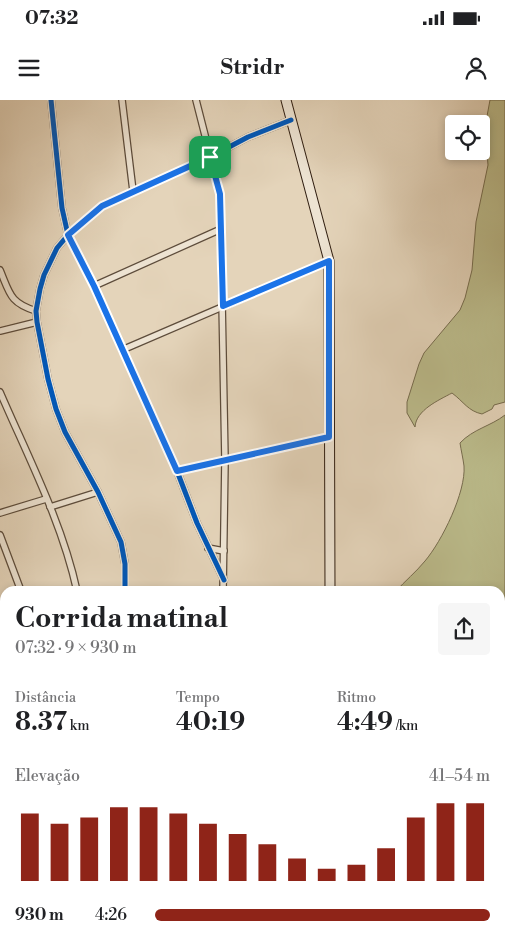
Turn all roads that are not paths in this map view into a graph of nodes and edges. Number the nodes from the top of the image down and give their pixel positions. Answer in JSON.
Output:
{"nodes":[{"id":1,"x":51,"y":100,"type":"edge"},
{"id":2,"x":122,"y":100,"type":"edge"},
{"id":3,"x":196,"y":100,"type":"edge"},
{"id":4,"x":286,"y":100,"type":"edge"},
{"id":5,"x":291,"y":120,"type":"junction"},
{"id":6,"x":210,"y":157,"type":"junction"},
{"id":7,"x":133,"y":191,"type":"junction"},
{"id":8,"x":221,"y":229,"type":"junction"},
{"id":9,"x":68,"y":235,"type":"junction"},
{"id":10,"x":329,"y":261,"type":"junction"},
{"id":11,"x":0,"y":270,"type":"edge"},
{"id":12,"x":94,"y":286,"type":"junction"},
{"id":13,"x":223,"y":306,"type":"junction"},
{"id":14,"x":36,"y":311,"type":"junction"},
{"id":15,"x":37,"y":322,"type":"junction"},
{"id":16,"x":0,"y":331,"type":"edge"},
{"id":17,"x":122,"y":350,"type":"junction"},
{"id":18,"x":0,"y":392,"type":"edge"},
{"id":19,"x":7,"y":409,"type":"junction"},
{"id":20,"x":0,"y":411,"type":"edge"},
{"id":21,"x":329,"y":437,"type":"junction"},
{"id":22,"x":225,"y":460,"type":"junction"},
{"id":23,"x":177,"y":471,"type":"junction"},
{"id":24,"x":98,"y":492,"type":"junction"},
{"id":25,"x":46,"y":499,"type":"junction"},
{"id":26,"x":50,"y":507,"type":"junction"},
{"id":27,"x":0,"y":513,"type":"edge"},
{"id":28,"x":0,"y":535,"type":"edge"},
{"id":29,"x":208,"y":548,"type":"junction"},
{"id":30,"x":224,"y":551,"type":"junction"},
{"id":31,"x":224,"y":580,"type":"junction"},
{"id":32,"x":19,"y":586,"type":"edge"},
{"id":33,"x":76,"y":586,"type":"edge"},
{"id":34,"x":126,"y":586,"type":"edge"},
{"id":35,"x":223,"y":586,"type":"edge"},
{"id":36,"x":330,"y":586,"type":"edge"}],
"edges":[{"from":1,"to":9,"type":"street"},
{"from":2,"to":7,"type":"street"},
{"from":3,"to":6,"type":"street"},
{"from":4,"to":5,"type":"main road"},
{"from":5,"to":6,"type":"street"},
{"from":5,"to":10,"type":"main road"},
{"from":6,"to":7,"type":"street"},
{"from":6,"to":8,"type":"street"},
{"from":7,"to":9,"type":"street"},
{"from":8,"to":12,"type":"street"},
{"from":8,"to":13,"type":"street"},
{"from":9,"to":12,"type":"street"},
{"from":9,"to":14,"type":"street"},
{"from":10,"to":13,"type":"street"},
{"from":10,"to":21,"type":"main road"},
{"from":11,"to":14,"type":"street"},
{"from":12,"to":17,"type":"street"},
{"from":13,"to":17,"type":"street"},
{"from":13,"to":22,"type":"street"},
{"from":14,"to":15,"type":"street"},
{"from":15,"to":16,"type":"street"},
{"from":15,"to":24,"type":"street"},
{"from":17,"to":23,"type":"street"},
{"from":18,"to":19,"type":"street"},
{"from":19,"to":20,"type":"street"},
{"from":19,"to":25,"type":"street"},
{"from":21,"to":22,"type":"street"},
{"from":21,"to":36,"type":"main road"},
{"from":22,"to":23,"type":"street"},
{"from":22,"to":30,"type":"street"},
{"from":23,"to":29,"type":"street"},
{"from":24,"to":26,"type":"street"},
{"from":24,"to":34,"type":"street"},
{"from":25,"to":26,"type":"street"},
{"from":25,"to":27,"type":"street"},
{"from":26,"to":33,"type":"street"},
{"from":28,"to":32,"type":"street"},
{"from":29,"to":30,"type":"street"},
{"from":29,"to":31,"type":"street"},
{"from":30,"to":31,"type":"street"},
{"from":31,"to":35,"type":"street"}]}
